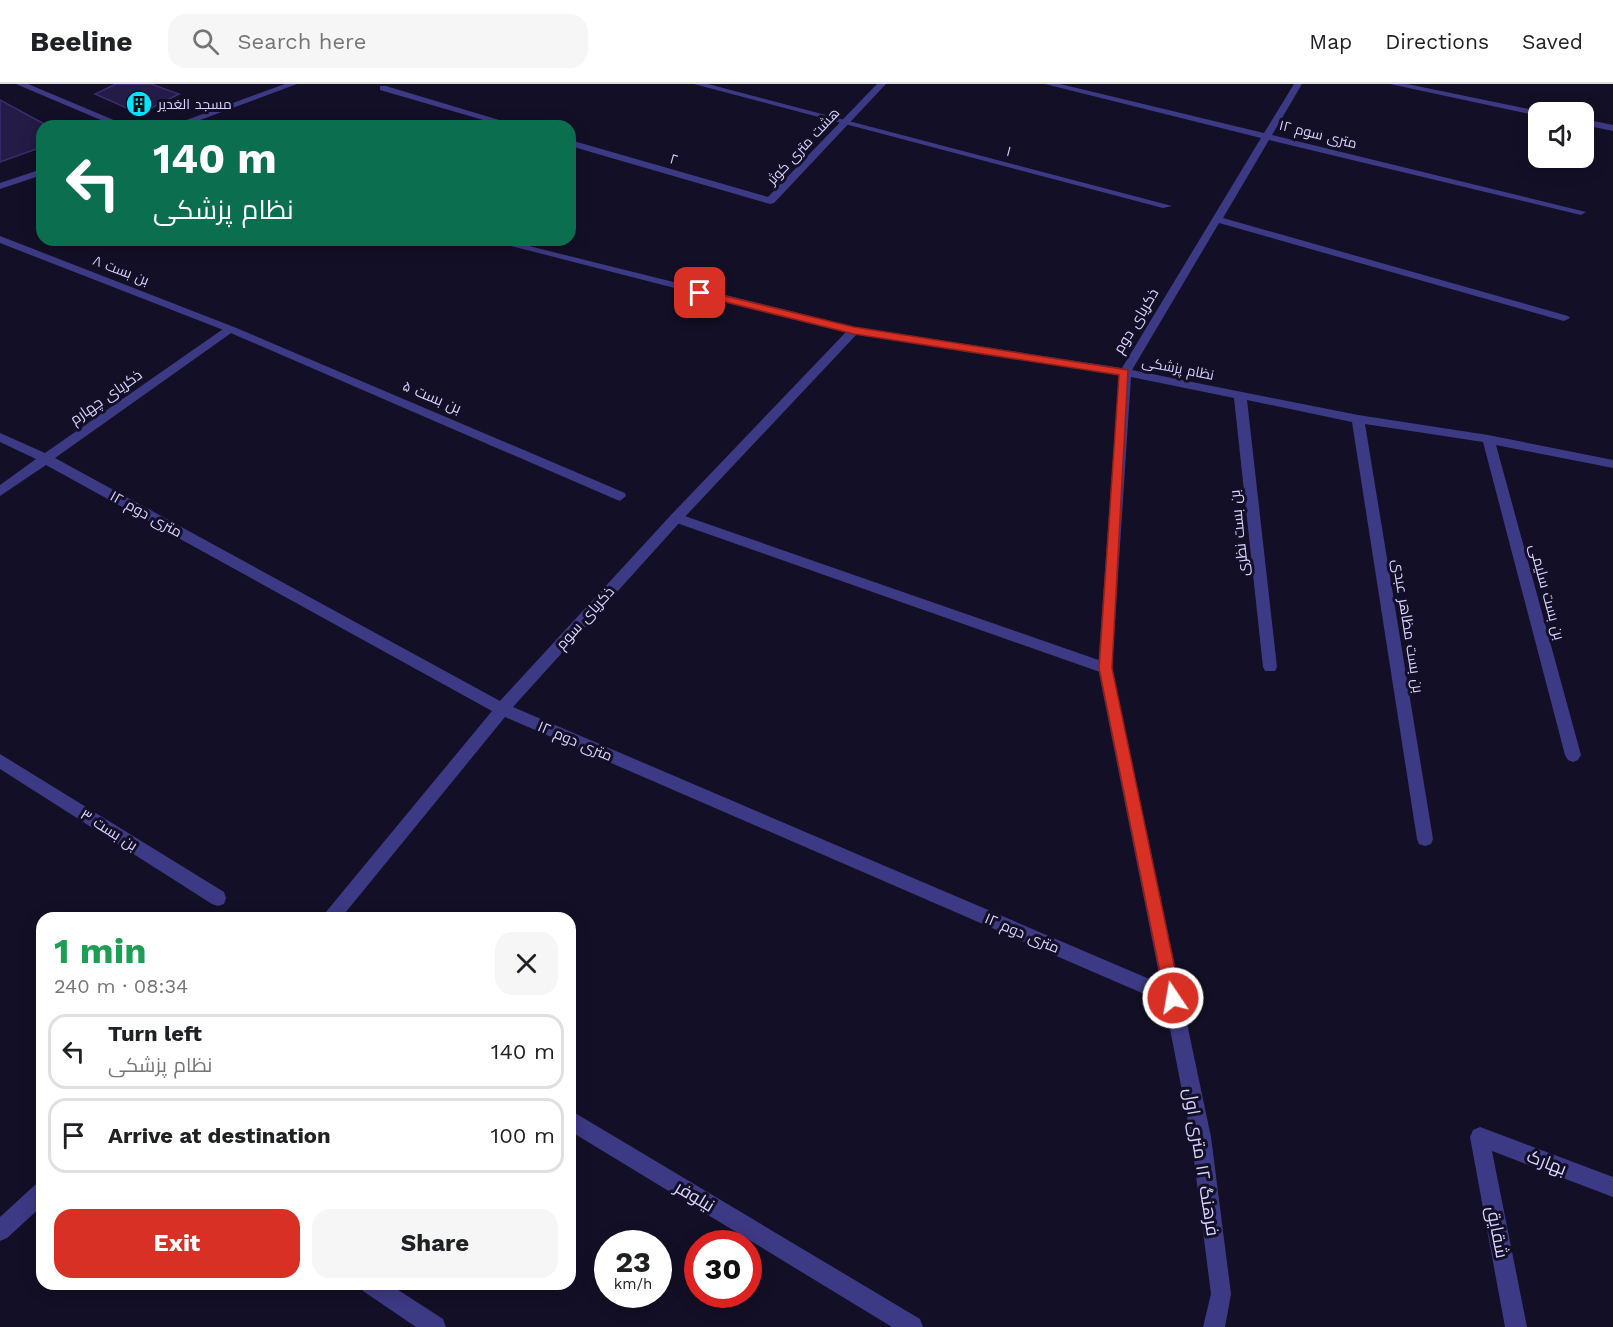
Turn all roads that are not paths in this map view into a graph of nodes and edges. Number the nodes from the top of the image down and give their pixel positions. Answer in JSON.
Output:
{"nodes":[{"id":1,"x":21,"y":84,"type":"edge"},
{"id":2,"x":293,"y":84,"type":"edge"},
{"id":3,"x":698,"y":84,"type":"edge"},
{"id":4,"x":882,"y":84,"type":"edge"},
{"id":5,"x":1049,"y":84,"type":"edge"},
{"id":6,"x":1298,"y":84,"type":"edge"},
{"id":7,"x":1394,"y":84,"type":"edge"},
{"id":8,"x":383,"y":88,"type":"dead end"},
{"id":9,"x":1528,"y":111,"type":"edge"},
{"id":10,"x":108,"y":120,"type":"edge"},
{"id":11,"x":191,"y":120,"type":"edge"},
{"id":12,"x":493,"y":120,"type":"edge"},
{"id":13,"x":845,"y":122,"type":"junction"},
{"id":14,"x":1594,"y":124,"type":"edge"},
{"id":15,"x":1613,"y":128,"type":"edge"},
{"id":16,"x":1267,"y":135,"type":"junction"},
{"id":17,"x":576,"y":145,"type":"edge"},
{"id":18,"x":36,"y":174,"type":"edge"},
{"id":19,"x":0,"y":186,"type":"edge"},
{"id":20,"x":770,"y":201,"type":"joint"},
{"id":21,"x":1167,"y":206,"type":"dead end"},
{"id":22,"x":1581,"y":212,"type":"dead end"},
{"id":23,"x":1216,"y":219,"type":"junction"},
{"id":24,"x":0,"y":239,"type":"edge"},
{"id":25,"x":517,"y":246,"type":"edge"},
{"id":26,"x":1564,"y":318,"type":"dead end"},
{"id":27,"x":230,"y":329,"type":"junction"},
{"id":28,"x":854,"y":330,"type":"junction"},
{"id":29,"x":1125,"y":372,"type":"junction"},
{"id":30,"x":1240,"y":395,"type":"junction"},
{"id":31,"x":1358,"y":419,"type":"junction"},
{"id":32,"x":0,"y":437,"type":"edge"},
{"id":33,"x":1488,"y":438,"type":"junction"},
{"id":34,"x":46,"y":459,"type":"junction"},
{"id":35,"x":1613,"y":464,"type":"edge"},
{"id":36,"x":0,"y":491,"type":"edge"},
{"id":37,"x":620,"y":496,"type":"dead end"},
{"id":38,"x":676,"y":518,"type":"junction"},
{"id":39,"x":1270,"y":667,"type":"dead end"},
{"id":40,"x":1105,"y":668,"type":"junction"},
{"id":41,"x":502,"y":709,"type":"junction"},
{"id":42,"x":1574,"y":754,"type":"dead end"},
{"id":43,"x":0,"y":761,"type":"edge"},
{"id":44,"x":1425,"y":839,"type":"dead end"},
{"id":45,"x":218,"y":898,"type":"dead end"},
{"id":46,"x":335,"y":912,"type":"edge"},
{"id":47,"x":1173,"y":998,"type":"junction"},
{"id":48,"x":576,"y":1124,"type":"edge"},
{"id":49,"x":1480,"y":1137,"type":"joint"},
{"id":50,"x":1613,"y":1187,"type":"edge"},
{"id":51,"x":36,"y":1198,"type":"edge"},
{"id":52,"x":0,"y":1231,"type":"edge"},
{"id":53,"x":379,"y":1290,"type":"edge"},
{"id":54,"x":435,"y":1327,"type":"edge"},
{"id":55,"x":912,"y":1327,"type":"edge"},
{"id":56,"x":1214,"y":1327,"type":"edge"},
{"id":57,"x":1516,"y":1327,"type":"edge"}],
"edges":[{"from":1,"to":10,"type":"street"},
{"from":2,"to":11,"type":"street"},
{"from":3,"to":13,"type":"street","name":"۱"},
{"from":4,"to":13,"type":"street","name":"هشت متری کوثر"},
{"from":5,"to":16,"type":"street","name":"۱۲ متری سوم"},
{"from":6,"to":16,"type":"street","name":"ذکریای دوم"},
{"from":7,"to":9,"type":"street"},
{"from":8,"to":12,"type":"street"},
{"from":13,"to":20,"type":"street","name":"هشت متری کوثر"},
{"from":13,"to":21,"type":"street","name":"۱"},
{"from":14,"to":15,"type":"street"},
{"from":16,"to":22,"type":"street","name":"۱۲ متری سوم"},
{"from":16,"to":23,"type":"street","name":"ذکریای دوم"},
{"from":17,"to":20,"type":"street","name":"۲"},
{"from":18,"to":19,"type":"street"},
{"from":23,"to":26,"type":"street"},
{"from":23,"to":29,"type":"street","name":"ذکریای دوم"},
{"from":24,"to":27,"type":"street","name":"بن بست ۸"},
{"from":25,"to":28,"type":"street","name":"نظام پزشکی"},
{"from":27,"to":34,"type":"street","name":"ذکریای چهارم"},
{"from":27,"to":37,"type":"street","name":"بن بست ۵"},
{"from":28,"to":29,"type":"street","name":"نظام پزشکی"},
{"from":28,"to":38,"type":"street","name":"ذکریای سوم"},
{"from":29,"to":30,"type":"street","name":"نظام پزشکی"},
{"from":29,"to":40,"type":"street","name":"ذکریای دوم"},
{"from":30,"to":31,"type":"street","name":"نظام پزشکی"},
{"from":30,"to":39,"type":"street","name":"بن بست نظری"},
{"from":31,"to":33,"type":"street","name":"نظام پزشکی"},
{"from":31,"to":44,"type":"street","name":"بن بست مظاهر عبدی"},
{"from":32,"to":34,"type":"street","name":"۱۲ متری دوم"},
{"from":33,"to":35,"type":"street","name":"نظام پزشکی"},
{"from":33,"to":42,"type":"street","name":"بن بست سلیمی"},
{"from":34,"to":36,"type":"street","name":"ذکریای چهارم"},
{"from":34,"to":41,"type":"street","name":"۱۲ متری دوم"},
{"from":38,"to":40,"type":"street"},
{"from":38,"to":41,"type":"street","name":"ذکریای سوم"},
{"from":40,"to":47,"type":"street","name":"ذکریای دوم"},
{"from":41,"to":46,"type":"street","name":"ذکریای سوم"},
{"from":41,"to":47,"type":"street","name":"۱۲ متری دوم"},
{"from":43,"to":45,"type":"street","name":"بن بست ۳"},
{"from":47,"to":56,"type":"street","name":"فرهنگ ۱۲ متری اول"},
{"from":48,"to":55,"type":"street","name":"نیلوفر"},
{"from":49,"to":50,"type":"street","name":"بهارک"},
{"from":49,"to":57,"type":"street","name":"شقایق"},
{"from":51,"to":52,"type":"street"},
{"from":53,"to":54,"type":"street"}]}
